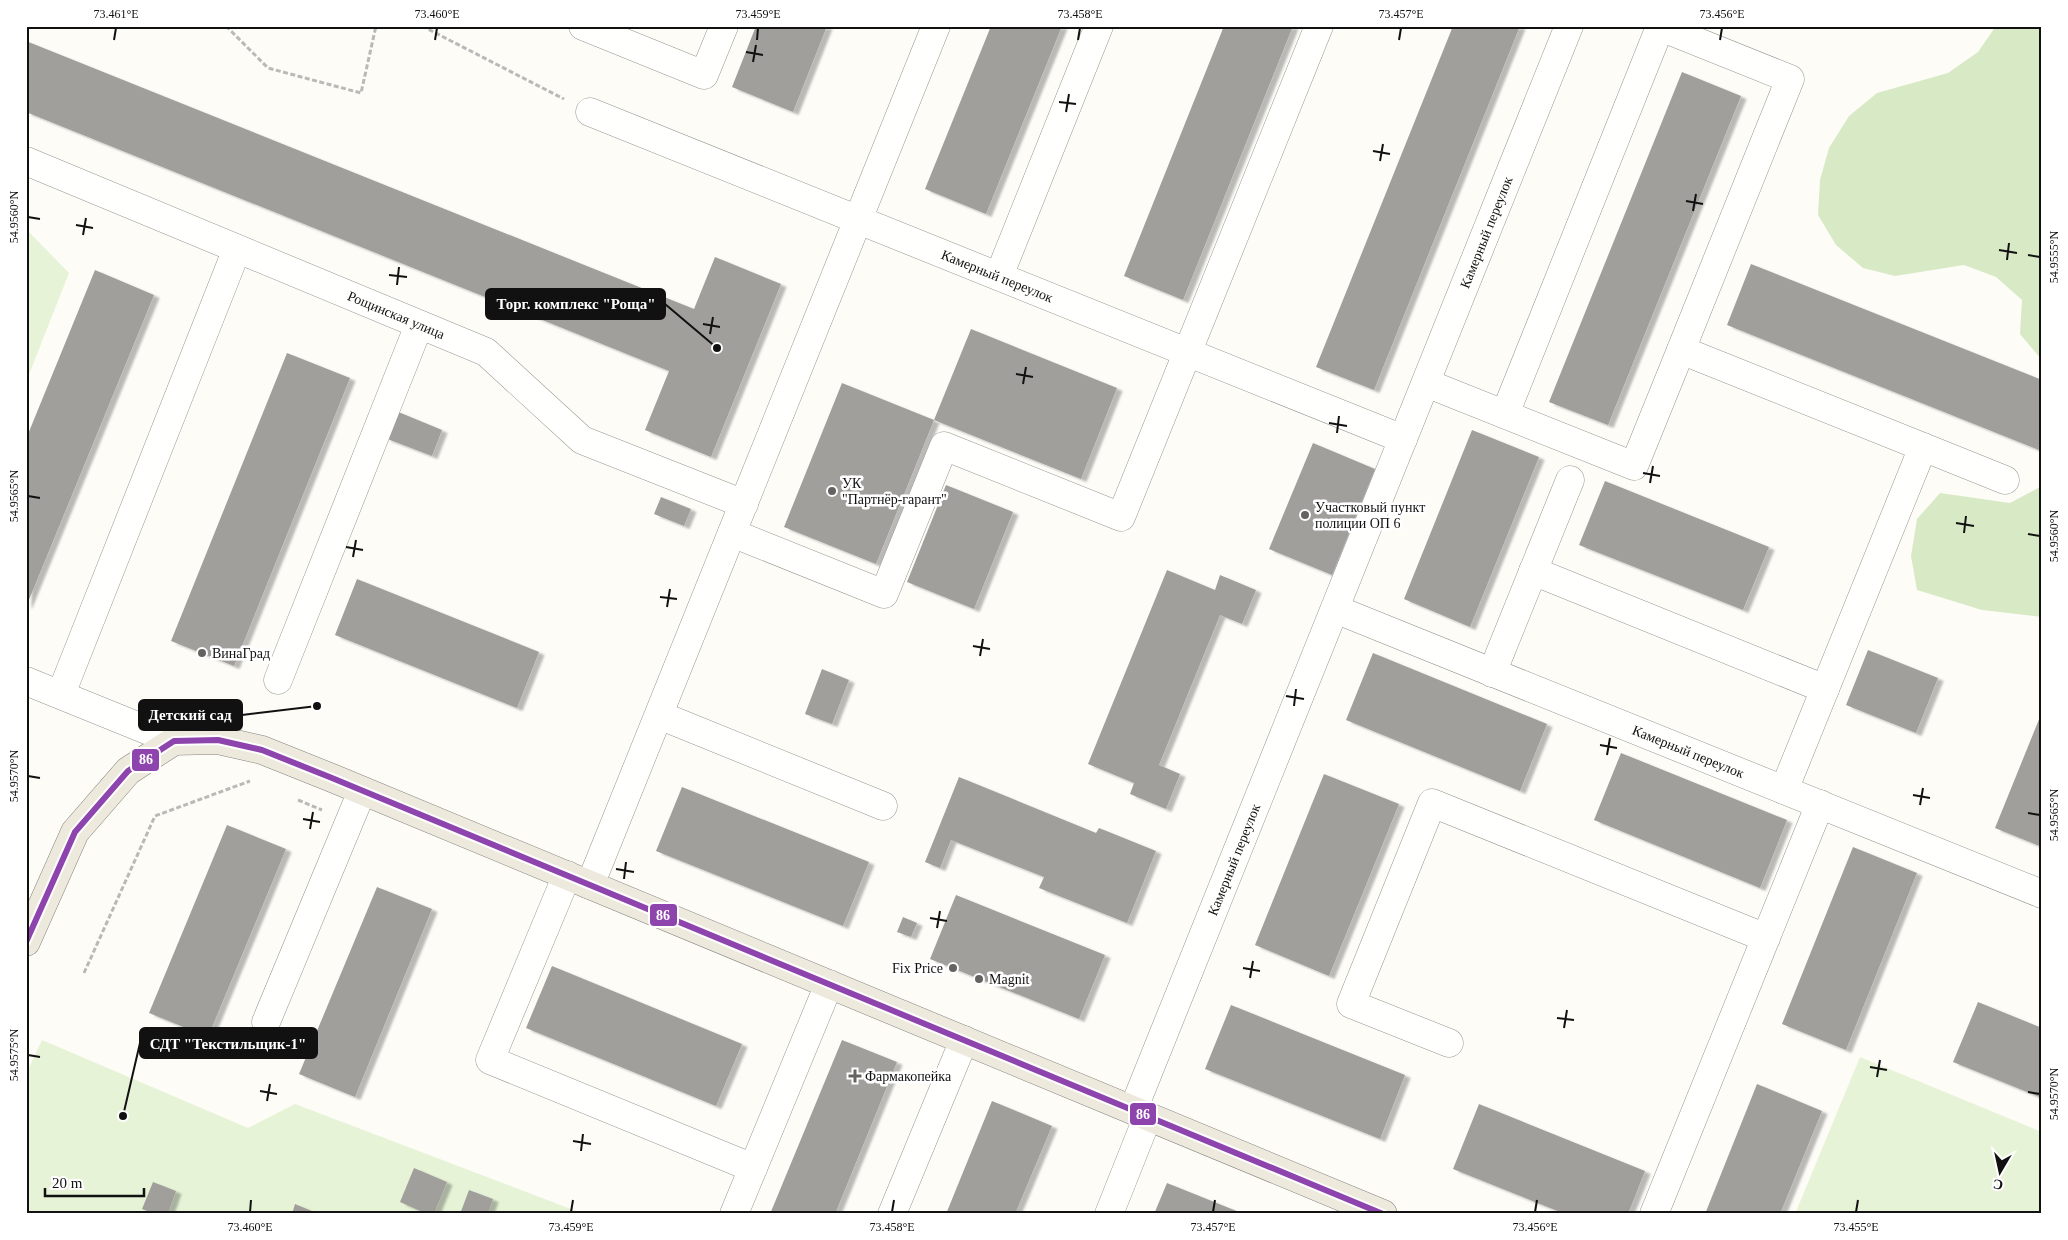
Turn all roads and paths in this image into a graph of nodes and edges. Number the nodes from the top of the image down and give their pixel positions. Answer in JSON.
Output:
{"nodes":[{"id":1,"x":226,"y":26,"type":"edge"},
{"id":2,"x":376,"y":26,"type":"edge"},
{"id":3,"x":422,"y":26,"type":"edge"},
{"id":4,"x":582,"y":26,"type":"edge"},
{"id":5,"x":724,"y":26,"type":"edge"},
{"id":6,"x":936,"y":26,"type":"edge"},
{"id":7,"x":1099,"y":26,"type":"edge"},
{"id":8,"x":1319,"y":26,"type":"edge"},
{"id":9,"x":1570,"y":26,"type":"edge"},
{"id":10,"x":1659,"y":27,"type":"edge"},
{"id":11,"x":590,"y":112,"type":"joint"},
{"id":12,"x":26,"y":161,"type":"edge"},
{"id":13,"x":858,"y":220,"type":"junction"},
{"id":14,"x":237,"y":249,"type":"junction"},
{"id":15,"x":999,"y":276,"type":"junction"},
{"id":16,"x":419,"y":324,"type":"junction"},
{"id":17,"x":1680,"y":350,"type":"junction"},
{"id":18,"x":1188,"y":352,"type":"junction"},
{"id":19,"x":1426,"y":383,"type":"junction"},
{"id":20,"x":1505,"y":414,"type":"junction"},
{"id":21,"x":1403,"y":438,"type":"junction"},
{"id":22,"x":1922,"y":447,"type":"junction"},
{"id":23,"x":1570,"y":480,"type":"dead end"},
{"id":24,"x":2005,"y":480,"type":"dead end"},
{"id":25,"x":744,"y":504,"type":"junction"},
{"id":26,"x":732,"y":533,"type":"junction"},
{"id":27,"x":1533,"y":571,"type":"junction"},
{"id":28,"x":1335,"y":609,"type":"junction"},
{"id":29,"x":1492,"y":672,"type":"junction"},
{"id":30,"x":26,"y":680,"type":"edge"},
{"id":31,"x":278,"y":680,"type":"dead end"},
{"id":32,"x":1826,"y":688,"type":"junction"},
{"id":33,"x":61,"y":694,"type":"junction"},
{"id":34,"x":659,"y":715,"type":"junction"},
{"id":35,"x":174,"y":741,"type":"junction"},
{"id":36,"x":258,"y":784,"type":"dead end"},
{"id":37,"x":1784,"y":790,"type":"junction"},
{"id":38,"x":362,"y":791,"type":"junction"},
{"id":39,"x":295,"y":799,"type":"dead end"},
{"id":40,"x":1820,"y":804,"type":"junction"},
{"id":41,"x":883,"y":806,"type":"dead end"},
{"id":42,"x":349,"y":822,"type":"junction"},
{"id":43,"x":579,"y":880,"type":"junction"},
{"id":44,"x":2042,"y":894,"type":"edge"},
{"id":45,"x":1766,"y":938,"type":"junction"},
{"id":46,"x":26,"y":942,"type":"edge"},
{"id":47,"x":84,"y":973,"type":"dead end"},
{"id":48,"x":829,"y":984,"type":"junction"},
{"id":49,"x":266,"y":1022,"type":"dead end"},
{"id":50,"x":964,"y":1040,"type":"junction"},
{"id":51,"x":1449,"y":1043,"type":"dead end"},
{"id":52,"x":1140,"y":1113,"type":"junction"},
{"id":53,"x":753,"y":1168,"type":"junction"},
{"id":54,"x":734,"y":1214,"type":"edge"},
{"id":55,"x":892,"y":1214,"type":"edge"},
{"id":56,"x":1109,"y":1214,"type":"edge"},
{"id":57,"x":1383,"y":1214,"type":"edge"},
{"id":58,"x":1654,"y":1214,"type":"edge"}],
"edges":[{"from":1,"to":2,"type":"path"},
{"from":3,"to":11,"type":"path"},
{"from":4,"to":5,"type":"street"},
{"from":6,"to":13,"type":"street"},
{"from":7,"to":15,"type":"street"},
{"from":8,"to":18,"type":"street"},
{"from":9,"to":19,"type":"street","name":"Камерный переулок"},
{"from":10,"to":17,"type":"street"},
{"from":10,"to":20,"type":"street"},
{"from":11,"to":13,"type":"street","name":"Камерный переулок"},
{"from":12,"to":14,"type":"street","name":"Рощинская улица"},
{"from":13,"to":15,"type":"street","name":"Камерный переулок"},
{"from":13,"to":25,"type":"street"},
{"from":14,"to":16,"type":"street","name":"Рощинская улица"},
{"from":14,"to":33,"type":"street"},
{"from":15,"to":18,"type":"street","name":"Камерный переулок"},
{"from":16,"to":25,"type":"street","name":"Рощинская улица"},
{"from":16,"to":31,"type":"street"},
{"from":17,"to":20,"type":"street"},
{"from":17,"to":22,"type":"street"},
{"from":18,"to":21,"type":"street","name":"Камерный переулок"},
{"from":18,"to":26,"type":"street"},
{"from":19,"to":20,"type":"street"},
{"from":19,"to":21,"type":"street","name":"Камерный переулок"},
{"from":21,"to":28,"type":"street","name":"Камерный переулок"},
{"from":22,"to":24,"type":"street"},
{"from":22,"to":32,"type":"street"},
{"from":23,"to":27,"type":"street"},
{"from":25,"to":26,"type":"street"},
{"from":26,"to":34,"type":"street"},
{"from":27,"to":29,"type":"street"},
{"from":27,"to":32,"type":"street"},
{"from":28,"to":29,"type":"street","name":"Камерный переулок"},
{"from":28,"to":52,"type":"street","name":"Камерный переулок"},
{"from":29,"to":37,"type":"street","name":"Камерный переулок"},
{"from":30,"to":33,"type":"street"},
{"from":32,"to":37,"type":"street"},
{"from":33,"to":35,"type":"street"},
{"from":34,"to":41,"type":"street"},
{"from":34,"to":43,"type":"street"},
{"from":35,"to":38,"type":"main road"},
{"from":35,"to":46,"type":"main road"},
{"from":36,"to":47,"type":"path"},
{"from":37,"to":40,"type":"street","name":"Камерный переулок"},
{"from":38,"to":42,"type":"street"},
{"from":38,"to":43,"type":"main road"},
{"from":39,"to":42,"type":"path"},
{"from":40,"to":44,"type":"street","name":"Камерный переулок"},
{"from":40,"to":45,"type":"street"},
{"from":42,"to":49,"type":"street"},
{"from":43,"to":48,"type":"main road"},
{"from":43,"to":53,"type":"street"},
{"from":45,"to":51,"type":"street"},
{"from":45,"to":58,"type":"street"},
{"from":48,"to":50,"type":"main road"},
{"from":48,"to":53,"type":"street"},
{"from":50,"to":52,"type":"main road"},
{"from":50,"to":55,"type":"street"},
{"from":52,"to":56,"type":"street","name":"Камерный переулок"},
{"from":52,"to":57,"type":"main road"},
{"from":53,"to":54,"type":"street"}]}
